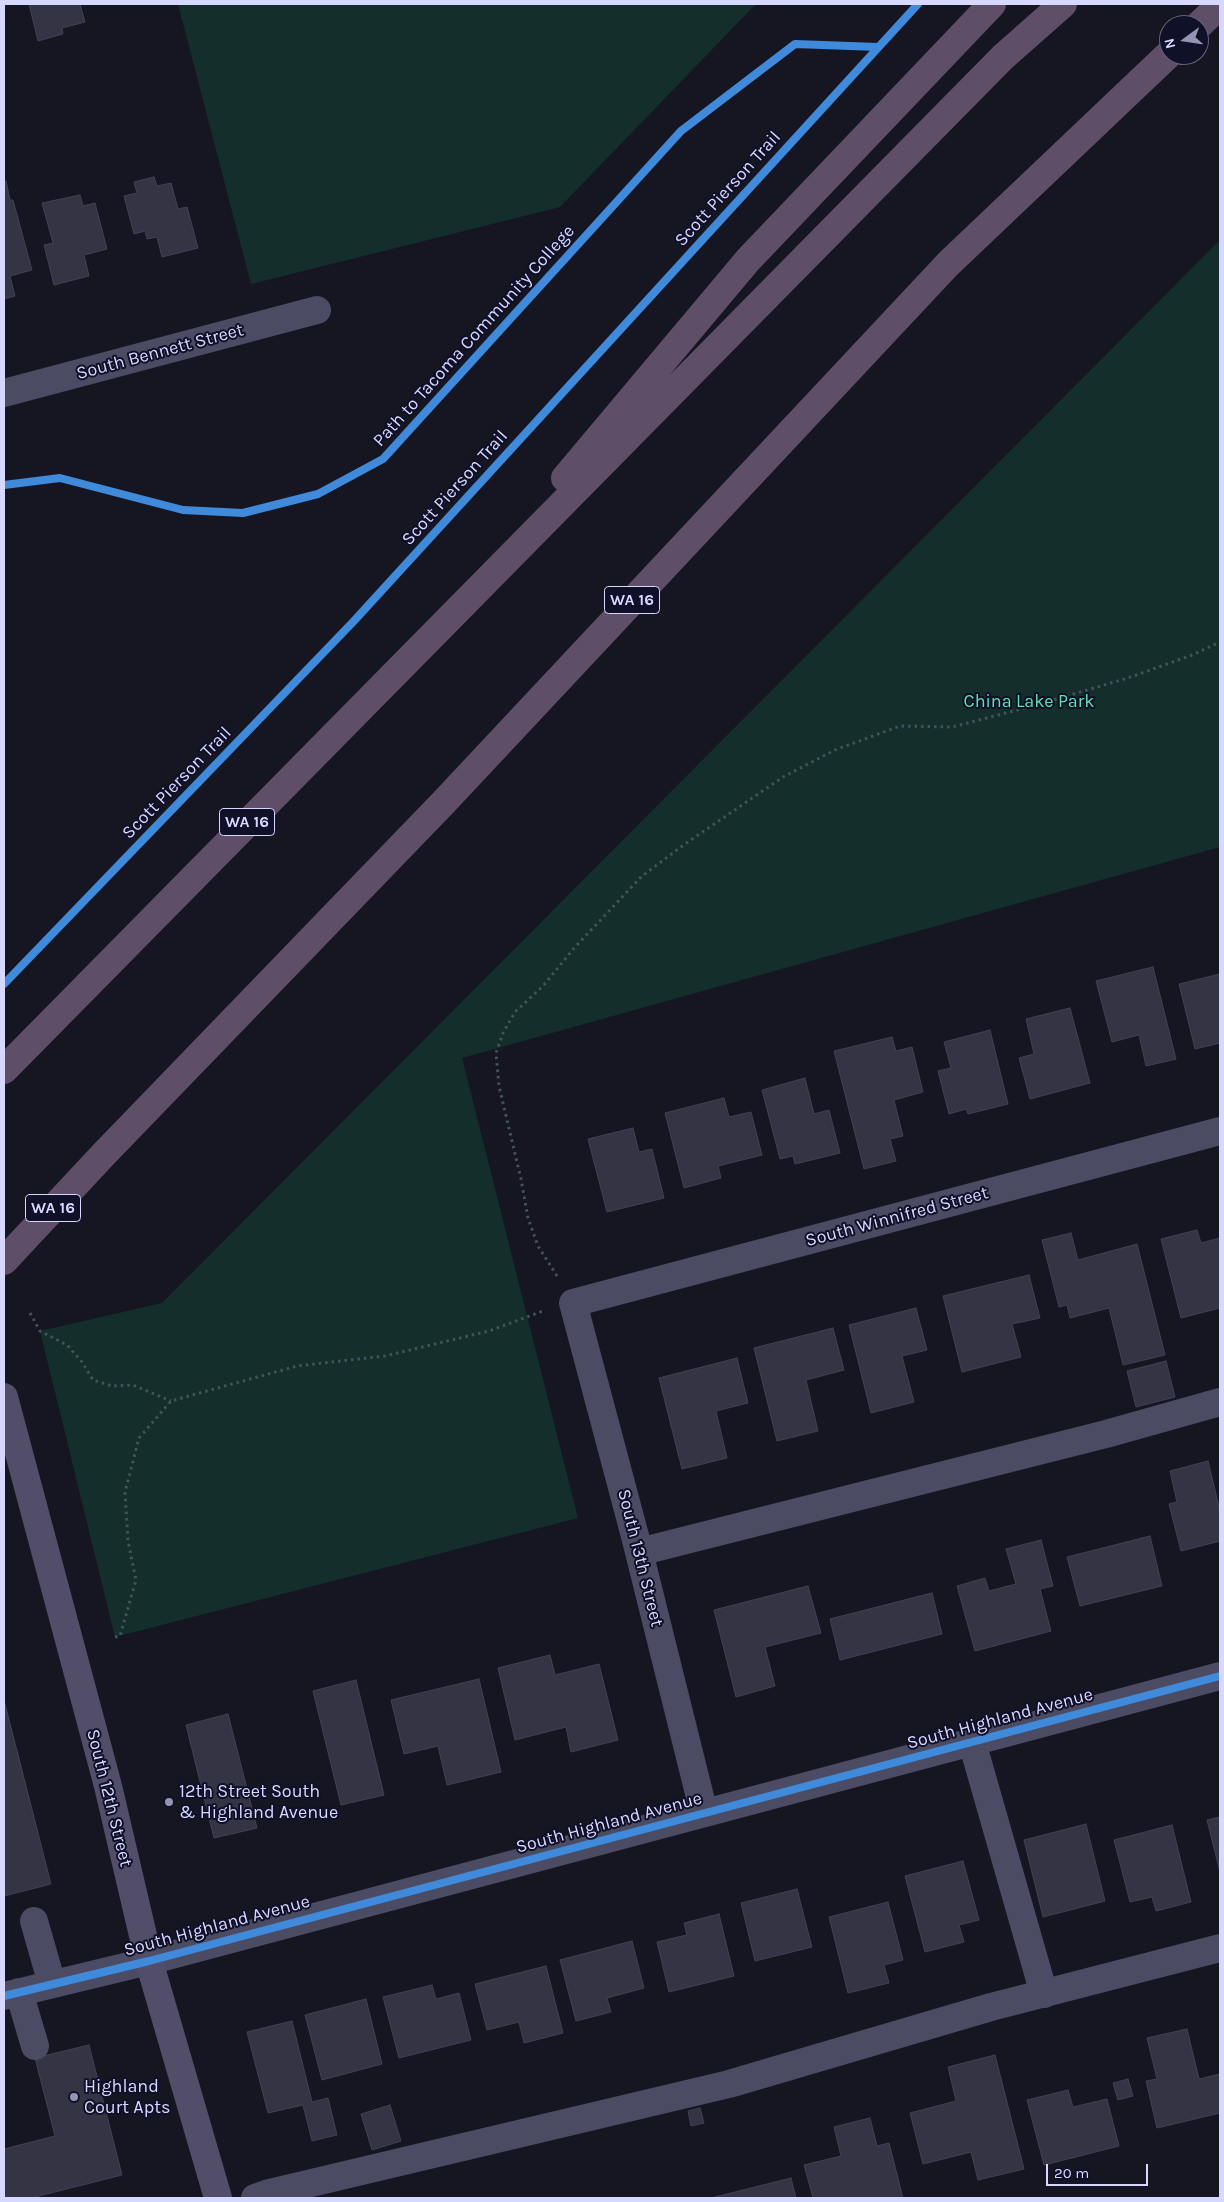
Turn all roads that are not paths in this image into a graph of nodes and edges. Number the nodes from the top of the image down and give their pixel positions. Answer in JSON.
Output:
{"nodes":[{"id":1,"x":992,"y":4,"type":"edge"},
{"id":2,"x":1063,"y":4,"type":"edge"},
{"id":3,"x":1220,"y":5,"type":"edge"},
{"id":4,"x":1209,"y":15,"type":"edge"},
{"id":5,"x":1159,"y":64,"type":"edge"},
{"id":6,"x":317,"y":310,"type":"dead end"},
{"id":7,"x":4,"y":393,"type":"edge"},
{"id":8,"x":432,"y":635,"type":"junction"},
{"id":9,"x":4,"y":1070,"type":"edge"},
{"id":10,"x":1220,"y":1131,"type":"edge"},
{"id":11,"x":4,"y":1261,"type":"edge"},
{"id":12,"x":573,"y":1302,"type":"joint"},
{"id":13,"x":4,"y":1397,"type":"edge"},
{"id":14,"x":1220,"y":1402,"type":"edge"},
{"id":15,"x":639,"y":1552,"type":"junction"},
{"id":16,"x":1220,"y":1676,"type":"edge"},
{"id":17,"x":972,"y":1742,"type":"junction"},
{"id":18,"x":704,"y":1813,"type":"junction"},
{"id":19,"x":34,"y":1921,"type":"dead end"},
{"id":20,"x":1220,"y":1948,"type":"edge"},
{"id":21,"x":149,"y":1960,"type":"junction"},
{"id":22,"x":52,"y":1984,"type":"junction"},
{"id":23,"x":12,"y":1994,"type":"edge"},
{"id":24,"x":1044,"y":1994,"type":"junction"},
{"id":25,"x":34,"y":2046,"type":"dead end"},
{"id":26,"x":218,"y":2198,"type":"edge"},
{"id":27,"x":255,"y":2198,"type":"edge"}],
"edges":[{"from":1,"to":8,"type":"highway"},
{"from":2,"to":8,"type":"highway","number":"WA 16"},
{"from":3,"to":4,"type":"highway"},
{"from":5,"to":11,"type":"highway","number":"WA 16"},
{"from":6,"to":7,"type":"street","name":"South Bennett Street"},
{"from":8,"to":9,"type":"highway","number":"WA 16"},
{"from":10,"to":12,"type":"street","name":"South Winnifred Street"},
{"from":12,"to":15,"type":"street","name":"South 13th Street"},
{"from":13,"to":21,"type":"main road","name":"South 12th Street"},
{"from":14,"to":15,"type":"street"},
{"from":15,"to":18,"type":"street","name":"South 13th Street"},
{"from":16,"to":17,"type":"street","name":"South Highland Avenue"},
{"from":17,"to":18,"type":"street","name":"South Highland Avenue"},
{"from":17,"to":24,"type":"street"},
{"from":18,"to":21,"type":"street","name":"South Highland Avenue"},
{"from":19,"to":22,"type":"street"},
{"from":20,"to":24,"type":"street"},
{"from":21,"to":22,"type":"street","name":"South Highland Avenue"},
{"from":21,"to":26,"type":"main road","name":"South 12th Street"},
{"from":22,"to":23,"type":"street","name":"South Highland Avenue"},
{"from":23,"to":25,"type":"street"},
{"from":24,"to":27,"type":"street"}]}
